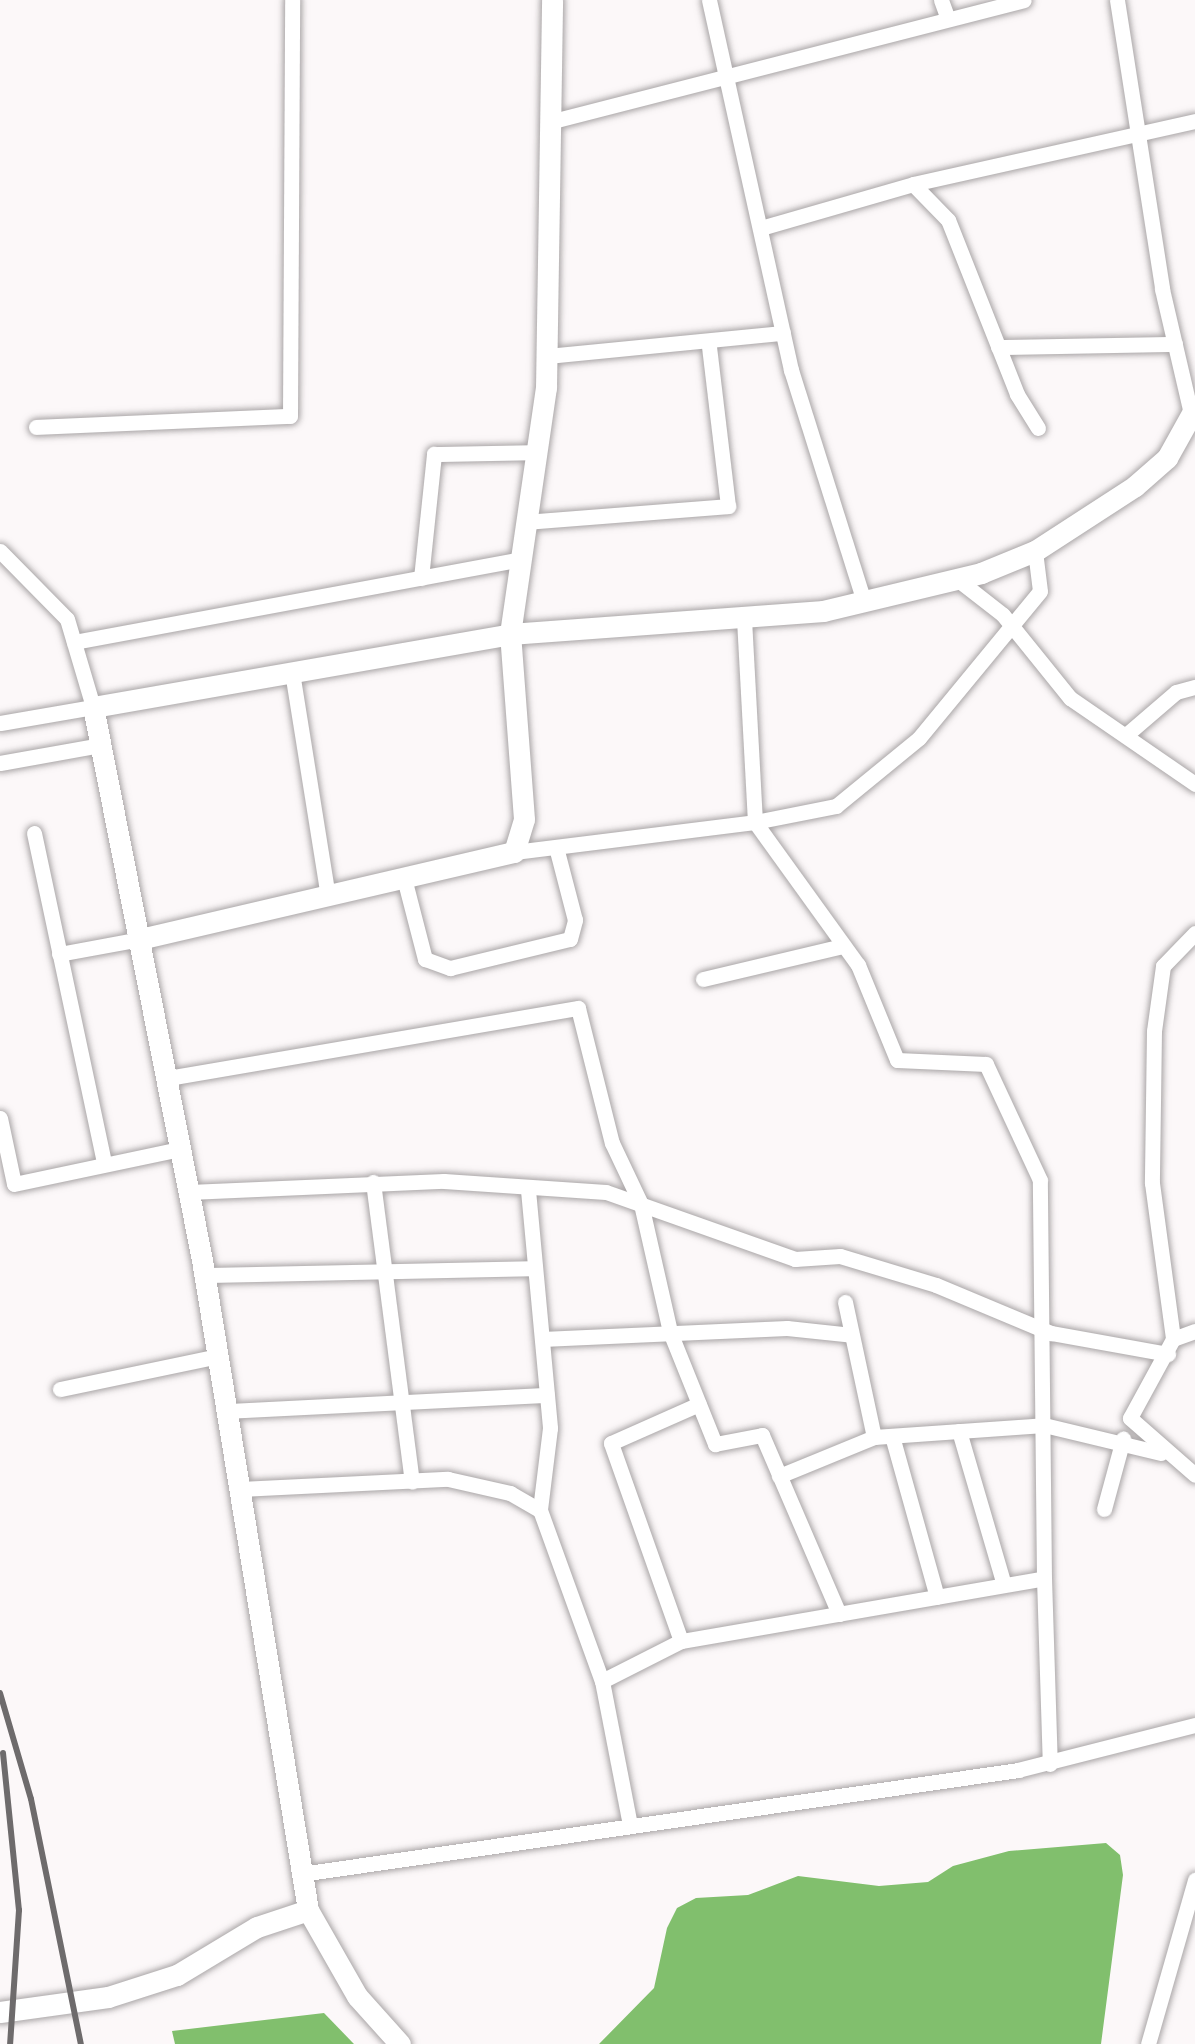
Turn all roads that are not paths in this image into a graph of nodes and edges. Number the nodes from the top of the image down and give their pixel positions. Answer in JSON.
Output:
{"nodes":[{"id":1,"x":292,"y":0,"type":"edge"},
{"id":2,"x":551,"y":0,"type":"edge"},
{"id":3,"x":709,"y":0,"type":"edge"},
{"id":4,"x":941,"y":0,"type":"edge"},
{"id":5,"x":1024,"y":0,"type":"edge"},
{"id":6,"x":1117,"y":0,"type":"edge"},
{"id":7,"x":948,"y":19,"type":"junction"},
{"id":8,"x":728,"y":74,"type":"junction"},
{"id":9,"x":1195,"y":121,"type":"edge"},
{"id":10,"x":549,"y":122,"type":"junction"},
{"id":11,"x":1137,"y":134,"type":"junction"},
{"id":12,"x":913,"y":184,"type":"junction"},
{"id":13,"x":761,"y":228,"type":"junction"},
{"id":14,"x":783,"y":333,"type":"junction"},
{"id":15,"x":1175,"y":344,"type":"junction"},
{"id":16,"x":709,"y":346,"type":"junction"},
{"id":17,"x":998,"y":347,"type":"junction"},
{"id":18,"x":547,"y":356,"type":"junction"},
{"id":19,"x":1193,"y":411,"type":"edge"},
{"id":20,"x":36,"y":427,"type":"dead end"},
{"id":21,"x":1038,"y":428,"type":"dead end"},
{"id":22,"x":536,"y":452,"type":"junction"},
{"id":23,"x":526,"y":522,"type":"junction"},
{"id":24,"x":0,"y":551,"type":"edge"},
{"id":25,"x":1035,"y":551,"type":"junction"},
{"id":26,"x":520,"y":560,"type":"junction"},
{"id":27,"x":421,"y":578,"type":"junction"},
{"id":28,"x":957,"y":579,"type":"junction"},
{"id":29,"x":864,"y":602,"type":"junction"},
{"id":30,"x":744,"y":620,"type":"junction"},
{"id":31,"x":1014,"y":629,"type":"junction"},
{"id":32,"x":510,"y":634,"type":"junction"},
{"id":33,"x":74,"y":642,"type":"junction"},
{"id":34,"x":292,"y":672,"type":"junction"},
{"id":35,"x":1195,"y":687,"type":"edge"},
{"id":36,"x":93,"y":707,"type":"junction"},
{"id":37,"x":0,"y":723,"type":"edge"},
{"id":38,"x":1126,"y":735,"type":"junction"},
{"id":39,"x":101,"y":745,"type":"junction"},
{"id":40,"x":0,"y":763,"type":"edge"},
{"id":41,"x":1195,"y":784,"type":"edge"},
{"id":42,"x":754,"y":822,"type":"junction"},
{"id":43,"x":34,"y":833,"type":"dead end"},
{"id":44,"x":556,"y":847,"type":"junction"},
{"id":45,"x":514,"y":852,"type":"junction"},
{"id":46,"x":404,"y":878,"type":"junction"},
{"id":47,"x":328,"y":896,"type":"junction"},
{"id":48,"x":1195,"y":933,"type":"edge"},
{"id":49,"x":140,"y":939,"type":"junction"},
{"id":50,"x":843,"y":946,"type":"junction"},
{"id":51,"x":59,"y":954,"type":"junction"},
{"id":52,"x":703,"y":979,"type":"dead end"},
{"id":53,"x":168,"y":1078,"type":"junction"},
{"id":54,"x":0,"y":1118,"type":"edge"},
{"id":55,"x":180,"y":1149,"type":"junction"},
{"id":56,"x":104,"y":1163,"type":"junction"},
{"id":57,"x":374,"y":1182,"type":"junction"},
{"id":58,"x":528,"y":1190,"type":"junction"},
{"id":59,"x":189,"y":1192,"type":"junction"},
{"id":60,"x":641,"y":1204,"type":"junction"},
{"id":61,"x":536,"y":1268,"type":"junction"},
{"id":62,"x":385,"y":1271,"type":"junction"},
{"id":63,"x":204,"y":1276,"type":"junction"},
{"id":64,"x":845,"y":1302,"type":"dead end"},
{"id":65,"x":1044,"y":1330,"type":"junction"},
{"id":66,"x":670,"y":1331,"type":"junction"},
{"id":67,"x":1195,"y":1331,"type":"edge"},
{"id":68,"x":852,"y":1335,"type":"junction"},
{"id":69,"x":542,"y":1339,"type":"junction"},
{"id":70,"x":1171,"y":1347,"type":"junction"},
{"id":71,"x":218,"y":1356,"type":"junction"},
{"id":72,"x":60,"y":1389,"type":"dead end"},
{"id":73,"x":547,"y":1395,"type":"junction"},
{"id":74,"x":402,"y":1402,"type":"junction"},
{"id":75,"x":699,"y":1404,"type":"junction"},
{"id":76,"x":227,"y":1412,"type":"junction"},
{"id":77,"x":1044,"y":1425,"type":"junction"},
{"id":78,"x":1142,"y":1430,"type":"junction"},
{"id":79,"x":959,"y":1431,"type":"junction"},
{"id":80,"x":883,"y":1437,"type":"junction"},
{"id":81,"x":1116,"y":1442,"type":"junction"},
{"id":82,"x":1162,"y":1453,"type":"junction"},
{"id":83,"x":1195,"y":1475,"type":"edge"},
{"id":84,"x":779,"y":1476,"type":"junction"},
{"id":85,"x":412,"y":1480,"type":"junction"},
{"id":86,"x":240,"y":1489,"type":"junction"},
{"id":87,"x":1104,"y":1509,"type":"dead end"},
{"id":88,"x":540,"y":1510,"type":"junction"},
{"id":89,"x":1044,"y":1578,"type":"junction"},
{"id":90,"x":1004,"y":1585,"type":"junction"},
{"id":91,"x":937,"y":1597,"type":"junction"},
{"id":92,"x":839,"y":1614,"type":"junction"},
{"id":93,"x":681,"y":1642,"type":"junction"},
{"id":94,"x":602,"y":1681,"type":"junction"},
{"id":95,"x":1194,"y":1727,"type":"edge"},
{"id":96,"x":1050,"y":1764,"type":"junction"},
{"id":97,"x":630,"y":1825,"type":"junction"},
{"id":98,"x":302,"y":1874,"type":"junction"},
{"id":99,"x":1195,"y":1880,"type":"edge"},
{"id":100,"x":308,"y":1910,"type":"junction"},
{"id":101,"x":0,"y":2012,"type":"edge"},
{"id":102,"x":400,"y":2044,"type":"edge"},
{"id":103,"x":1148,"y":2044,"type":"edge"}],
"edges":[{"from":1,"to":20,"type":"street"},
{"from":2,"to":10,"type":"street"},
{"from":3,"to":8,"type":"street"},
{"from":4,"to":7,"type":"street"},
{"from":5,"to":7,"type":"street"},
{"from":6,"to":11,"type":"street"},
{"from":7,"to":8,"type":"street"},
{"from":8,"to":10,"type":"street"},
{"from":8,"to":13,"type":"street"},
{"from":9,"to":11,"type":"street"},
{"from":10,"to":18,"type":"street"},
{"from":11,"to":12,"type":"street"},
{"from":11,"to":15,"type":"street"},
{"from":12,"to":13,"type":"street"},
{"from":12,"to":17,"type":"street"},
{"from":13,"to":14,"type":"street"},
{"from":14,"to":16,"type":"street"},
{"from":14,"to":29,"type":"street"},
{"from":15,"to":17,"type":"street"},
{"from":15,"to":19,"type":"street"},
{"from":16,"to":18,"type":"street"},
{"from":16,"to":23,"type":"street"},
{"from":17,"to":21,"type":"street"},
{"from":18,"to":22,"type":"street"},
{"from":19,"to":25,"type":"street"},
{"from":22,"to":23,"type":"street"},
{"from":22,"to":27,"type":"street"},
{"from":23,"to":26,"type":"street"},
{"from":24,"to":33,"type":"street"},
{"from":25,"to":28,"type":"street"},
{"from":25,"to":31,"type":"street"},
{"from":26,"to":27,"type":"street"},
{"from":26,"to":32,"type":"street"},
{"from":27,"to":33,"type":"street"},
{"from":28,"to":29,"type":"street"},
{"from":28,"to":31,"type":"street"},
{"from":29,"to":30,"type":"street"},
{"from":30,"to":32,"type":"street"},
{"from":30,"to":42,"type":"street"},
{"from":31,"to":38,"type":"street"},
{"from":31,"to":42,"type":"street"},
{"from":32,"to":34,"type":"street"},
{"from":32,"to":45,"type":"street"},
{"from":33,"to":36,"type":"street"},
{"from":34,"to":36,"type":"street"},
{"from":34,"to":47,"type":"street"},
{"from":35,"to":38,"type":"street"},
{"from":36,"to":37,"type":"street"},
{"from":36,"to":39,"type":"street"},
{"from":38,"to":41,"type":"street"},
{"from":39,"to":40,"type":"street"},
{"from":39,"to":49,"type":"street"},
{"from":42,"to":44,"type":"street"},
{"from":42,"to":50,"type":"street"},
{"from":43,"to":51,"type":"street"},
{"from":44,"to":45,"type":"street"},
{"from":44,"to":46,"type":"street"},
{"from":45,"to":46,"type":"street"},
{"from":46,"to":47,"type":"street"},
{"from":47,"to":49,"type":"street"},
{"from":48,"to":70,"type":"street"},
{"from":49,"to":51,"type":"street"},
{"from":49,"to":53,"type":"street"},
{"from":50,"to":52,"type":"street"},
{"from":50,"to":65,"type":"street"},
{"from":51,"to":56,"type":"street"},
{"from":53,"to":55,"type":"street"},
{"from":53,"to":60,"type":"street"},
{"from":54,"to":56,"type":"street"},
{"from":55,"to":56,"type":"street"},
{"from":55,"to":59,"type":"street"},
{"from":57,"to":58,"type":"street"},
{"from":57,"to":59,"type":"street"},
{"from":57,"to":62,"type":"street"},
{"from":58,"to":60,"type":"street"},
{"from":58,"to":61,"type":"street"},
{"from":59,"to":63,"type":"street"},
{"from":60,"to":65,"type":"street"},
{"from":60,"to":66,"type":"street"},
{"from":61,"to":62,"type":"street"},
{"from":61,"to":69,"type":"street"},
{"from":62,"to":63,"type":"street"},
{"from":62,"to":74,"type":"street"},
{"from":63,"to":71,"type":"street"},
{"from":64,"to":68,"type":"street"},
{"from":65,"to":70,"type":"street"},
{"from":65,"to":77,"type":"street"},
{"from":66,"to":68,"type":"street"},
{"from":66,"to":69,"type":"street"},
{"from":66,"to":75,"type":"street"},
{"from":67,"to":70,"type":"street"},
{"from":68,"to":80,"type":"street"},
{"from":69,"to":73,"type":"street"},
{"from":70,"to":78,"type":"street"},
{"from":71,"to":72,"type":"street"},
{"from":71,"to":76,"type":"street"},
{"from":73,"to":74,"type":"street"},
{"from":73,"to":88,"type":"street"},
{"from":74,"to":76,"type":"street"},
{"from":74,"to":85,"type":"street"},
{"from":75,"to":84,"type":"street"},
{"from":75,"to":93,"type":"street"},
{"from":76,"to":86,"type":"street"},
{"from":77,"to":79,"type":"street"},
{"from":77,"to":81,"type":"street"},
{"from":77,"to":89,"type":"street"},
{"from":78,"to":81,"type":"street"},
{"from":78,"to":82,"type":"street"},
{"from":79,"to":80,"type":"street"},
{"from":79,"to":90,"type":"street"},
{"from":80,"to":84,"type":"street"},
{"from":80,"to":91,"type":"street"},
{"from":81,"to":82,"type":"street"},
{"from":81,"to":87,"type":"street"},
{"from":82,"to":83,"type":"street"},
{"from":84,"to":92,"type":"street"},
{"from":85,"to":86,"type":"street"},
{"from":85,"to":88,"type":"street"},
{"from":86,"to":98,"type":"street"},
{"from":88,"to":94,"type":"street"},
{"from":89,"to":90,"type":"street"},
{"from":89,"to":96,"type":"street"},
{"from":90,"to":91,"type":"street"},
{"from":91,"to":92,"type":"street"},
{"from":92,"to":93,"type":"street"},
{"from":93,"to":94,"type":"street"},
{"from":94,"to":97,"type":"street"},
{"from":95,"to":96,"type":"street"},
{"from":96,"to":97,"type":"street"},
{"from":97,"to":98,"type":"street"},
{"from":98,"to":100,"type":"street"},
{"from":99,"to":103,"type":"street"},
{"from":100,"to":101,"type":"street"},
{"from":100,"to":102,"type":"street"}]}
